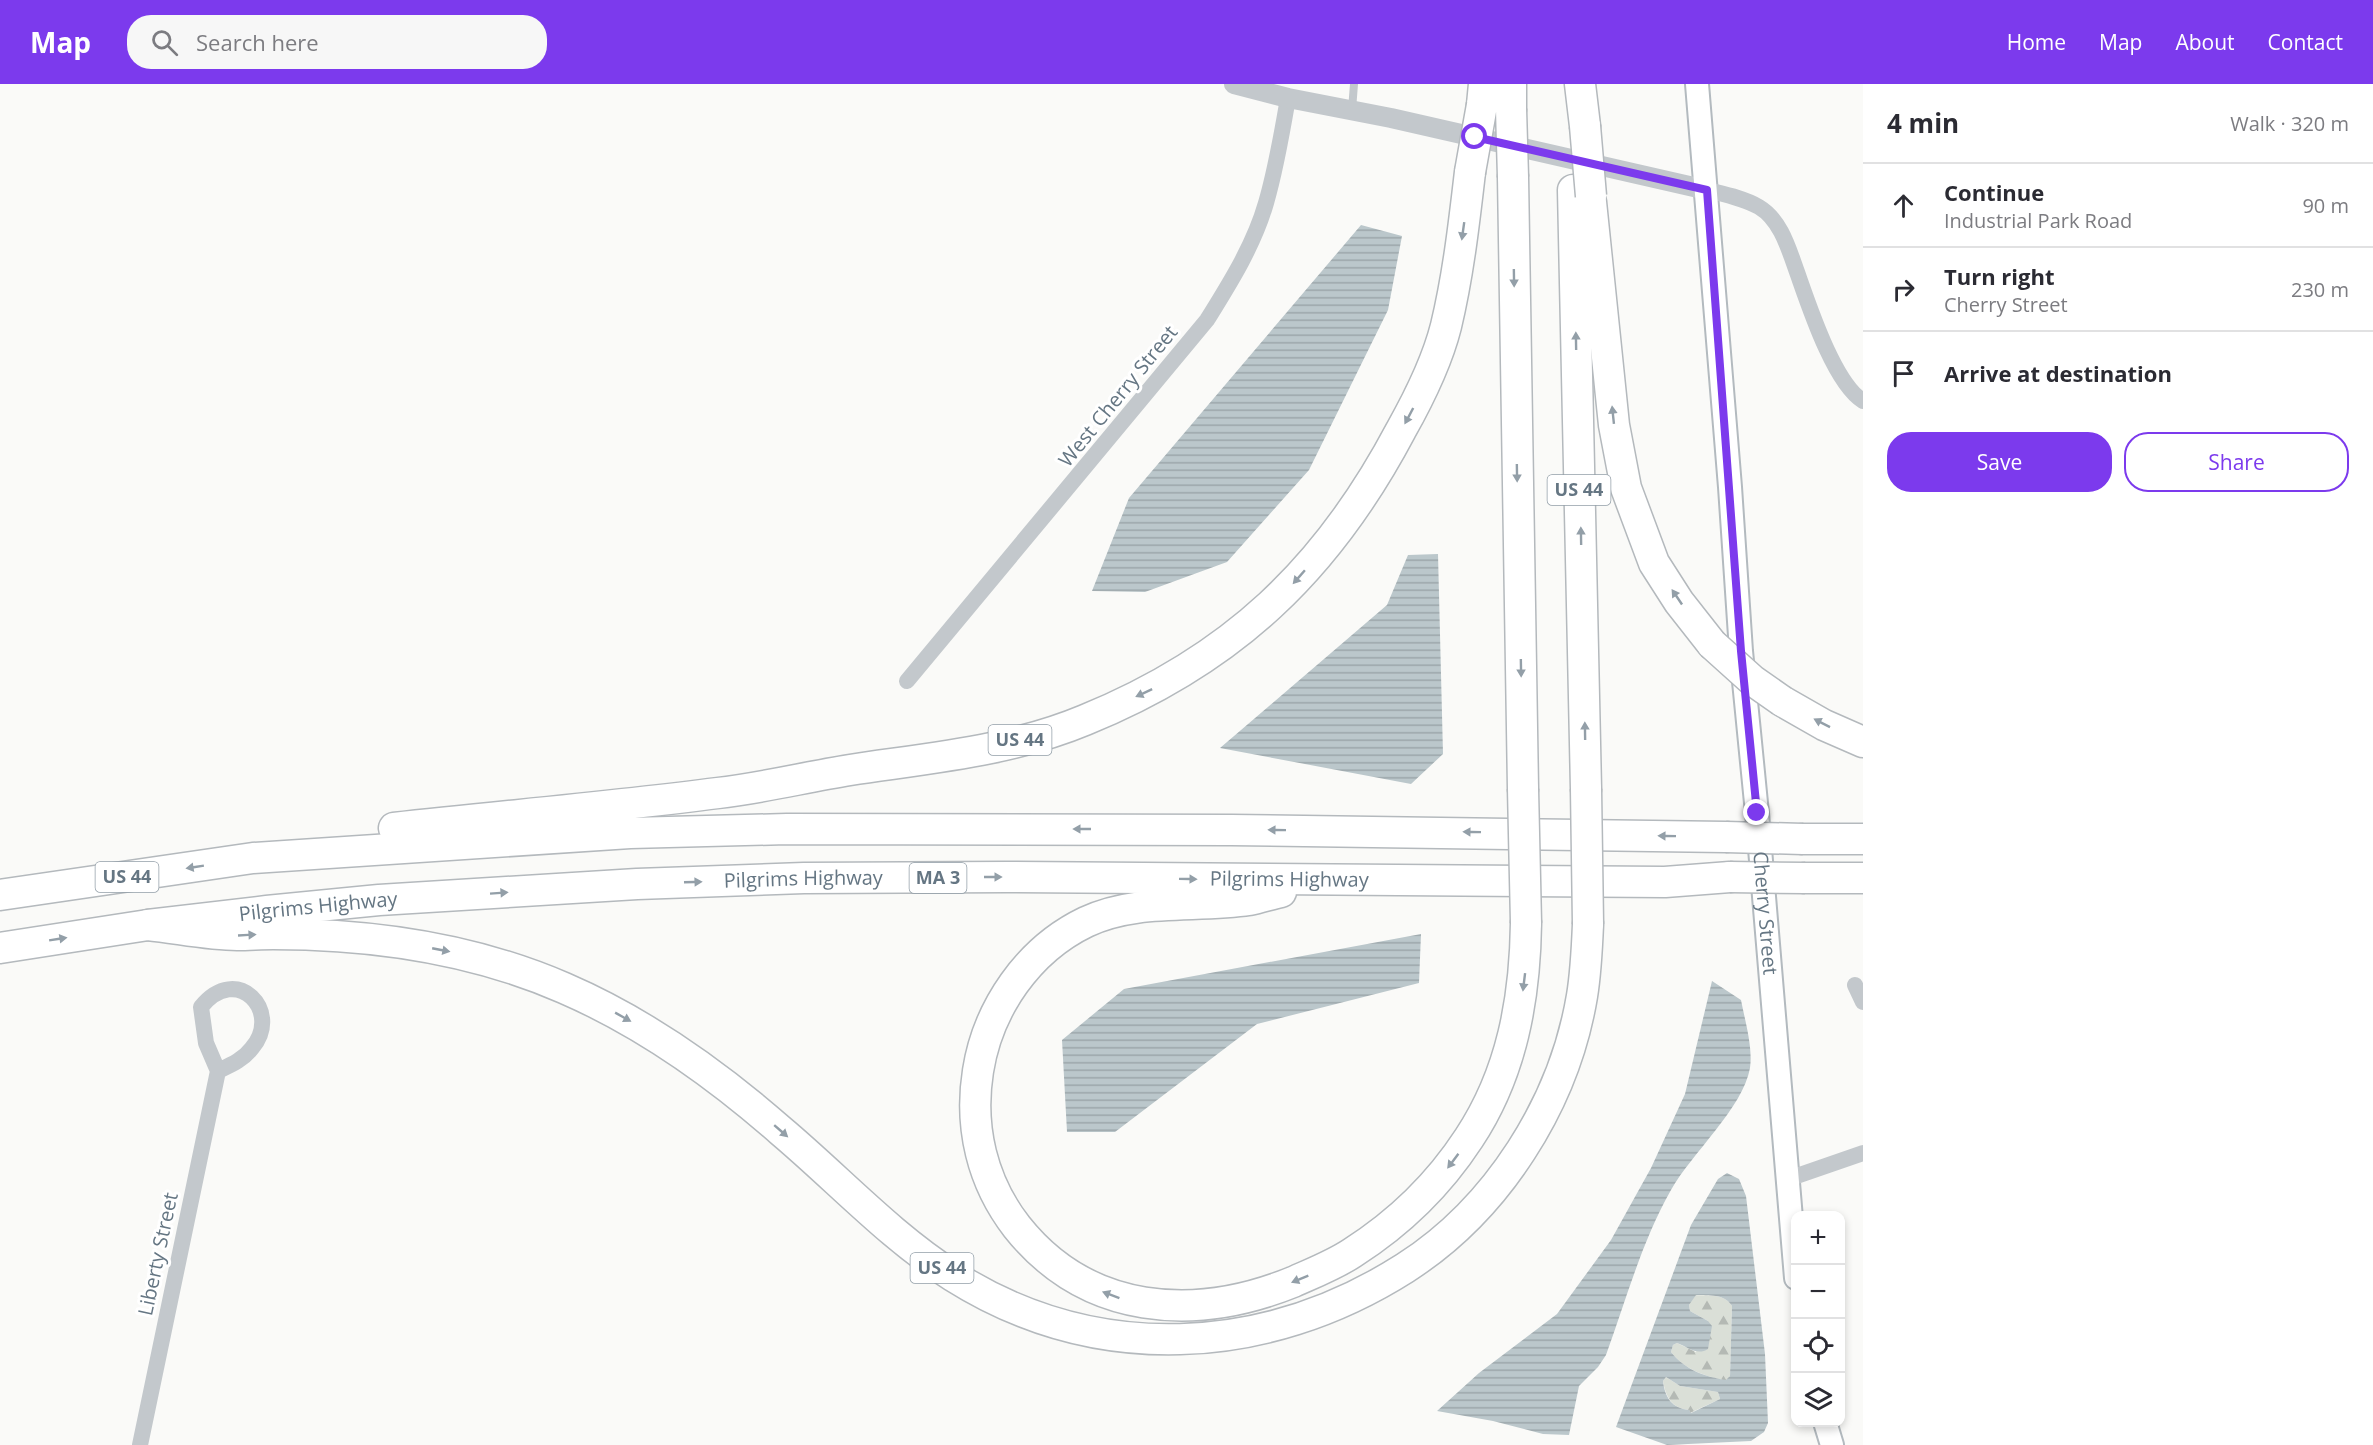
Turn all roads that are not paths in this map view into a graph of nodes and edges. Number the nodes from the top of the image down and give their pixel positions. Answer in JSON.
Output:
{"nodes":[{"id":1,"x":1234,"y":84,"type":"edge"},
{"id":2,"x":1354,"y":84,"type":"edge"},
{"id":3,"x":1568,"y":84,"type":"edge"},
{"id":4,"x":1580,"y":84,"type":"edge"},
{"id":5,"x":1697,"y":84,"type":"edge"},
{"id":6,"x":1483,"y":94,"type":"edge"},
{"id":7,"x":1511,"y":96,"type":"edge"},
{"id":8,"x":1288,"y":98,"type":"junction"},
{"id":9,"x":1352,"y":110,"type":"junction"},
{"id":10,"x":1576,"y":125,"type":"junction"},
{"id":11,"x":1707,"y":190,"type":"junction"},
{"id":12,"x":1582,"y":193,"type":"junction"},
{"id":13,"x":1863,"y":401,"type":"edge"},
{"id":14,"x":907,"y":681,"type":"dead end"},
{"id":15,"x":1863,"y":742,"type":"edge"},
{"id":16,"x":1863,"y":839,"type":"edge"},
{"id":17,"x":253,"y":858,"type":"junction"},
{"id":18,"x":1863,"y":878,"type":"edge"},
{"id":19,"x":1327,"y":880,"type":"junction"},
{"id":20,"x":0,"y":895,"type":"edge"},
{"id":21,"x":148,"y":925,"type":"junction"},
{"id":22,"x":0,"y":948,"type":"edge"},
{"id":23,"x":1856,"y":986,"type":"dead end"},
{"id":24,"x":1863,"y":1002,"type":"edge"},
{"id":25,"x":218,"y":1071,"type":"junction"},
{"id":26,"x":1863,"y":1153,"type":"edge"},
{"id":27,"x":1788,"y":1179,"type":"junction"},
{"id":28,"x":1795,"y":1265,"type":"edge"},
{"id":29,"x":1827,"y":1427,"type":"edge"},
{"id":30,"x":140,"y":1445,"type":"edge"},
{"id":31,"x":1832,"y":1445,"type":"edge"}],
"edges":[{"from":1,"to":8,"type":"street"},
{"from":2,"to":9,"type":"lane"},
{"from":3,"to":10,"type":"highway"},
{"from":4,"to":10,"type":"highway"},
{"from":5,"to":11,"type":"main road","name":"Cherry Street"},
{"from":6,"to":17,"type":"highway","number":"US 44","one_way":true,"bridge":true},
{"from":7,"to":19,"type":"highway","one_way":true,"bridge":true},
{"from":8,"to":9,"type":"street"},
{"from":8,"to":14,"type":"street","name":"West Cherry Street"},
{"from":9,"to":11,"type":"street"},
{"from":10,"to":12,"type":"highway","bridge":true},
{"from":11,"to":13,"type":"street"},
{"from":11,"to":27,"type":"main road","name":"Cherry Street"},
{"from":15,"to":12,"type":"highway","one_way":true,"bridge":true},
{"from":21,"to":12,"type":"highway","number":"US 44","one_way":true,"bridge":true},
{"from":16,"to":17,"type":"highway","one_way":true,"bridge":true},
{"from":17,"to":20,"type":"highway","number":"US 44","one_way":true},
{"from":18,"to":19,"type":"highway","name":"Pilgrims Highway","number":"MA 3","bridge":true},
{"from":21,"to":19,"type":"highway","name":"Pilgrims Highway","number":"MA 3","one_way":true},
{"from":22,"to":21,"type":"highway","name":"Pilgrims Highway","number":"US 44","one_way":true},
{"from":23,"to":24,"type":"street"},
{"from":25,"to":25,"type":"street"},
{"from":25,"to":30,"type":"street","name":"Liberty Street"},
{"from":26,"to":27,"type":"street"},
{"from":27,"to":28,"type":"main road","name":"Cherry Street"},
{"from":29,"to":31,"type":"main road"}]}
